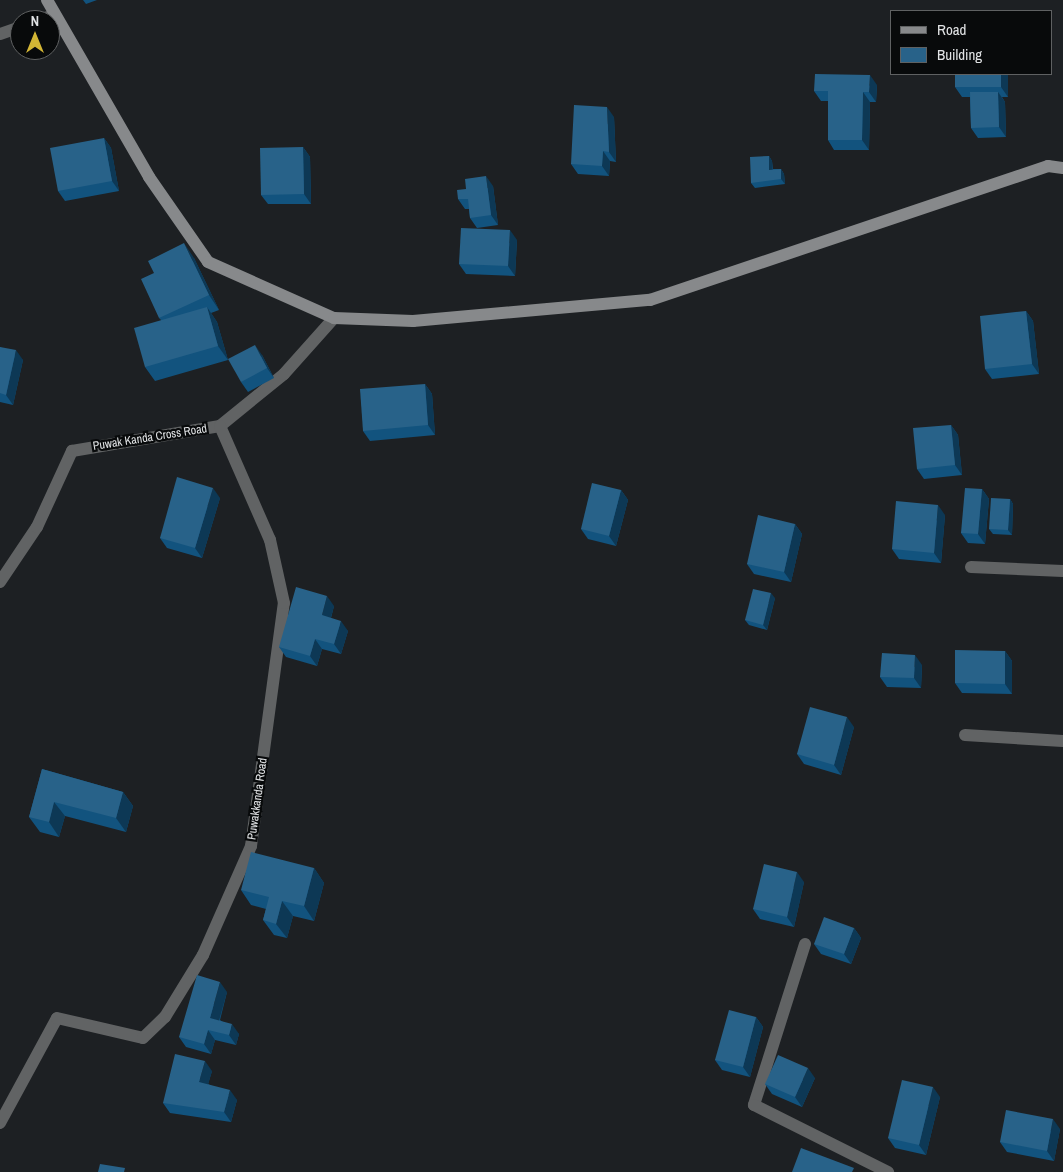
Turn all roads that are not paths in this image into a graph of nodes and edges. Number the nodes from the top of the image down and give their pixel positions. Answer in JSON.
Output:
{"nodes":[{"id":1,"x":60,"y":24,"type":"edge"},
{"id":2,"x":1063,"y":168,"type":"edge"},
{"id":3,"x":334,"y":318,"type":"junction"},
{"id":4,"x":220,"y":426,"type":"junction"},
{"id":5,"x":972,"y":567,"type":"dead end"},
{"id":6,"x":1063,"y":571,"type":"edge"},
{"id":7,"x":0,"y":582,"type":"edge"},
{"id":8,"x":964,"y":735,"type":"dead end"},
{"id":9,"x":1063,"y":741,"type":"edge"},
{"id":10,"x":805,"y":944,"type":"dead end"},
{"id":11,"x":0,"y":1124,"type":"edge"},
{"id":12,"x":888,"y":1172,"type":"edge"}],
"edges":[{"from":1,"to":3,"type":"street"},
{"from":2,"to":3,"type":"street"},
{"from":3,"to":4,"type":"street","name":"Puwak Kanda Cross Road"},
{"from":4,"to":7,"type":"street","name":"Puwak Kanda Cross Road"},
{"from":4,"to":11,"type":"street","name":"Puwakkanda Road"},
{"from":5,"to":6,"type":"street"},
{"from":8,"to":9,"type":"street"},
{"from":10,"to":12,"type":"street"}]}
